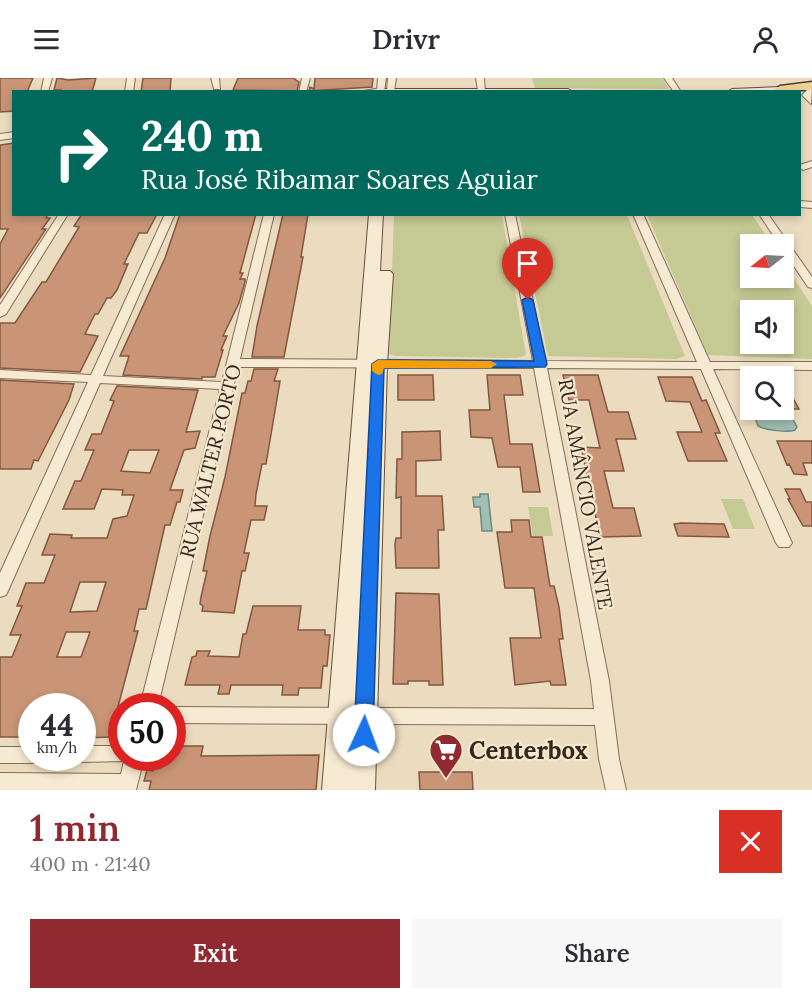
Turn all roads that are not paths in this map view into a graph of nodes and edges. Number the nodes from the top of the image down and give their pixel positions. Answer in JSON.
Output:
{"nodes":[{"id":1,"x":215,"y":78,"type":"edge"},
{"id":2,"x":767,"y":78,"type":"edge"},
{"id":3,"x":786,"y":78,"type":"edge"},
{"id":4,"x":812,"y":85,"type":"edge"},
{"id":5,"x":217,"y":87,"type":"dead end"},
{"id":6,"x":781,"y":90,"type":"edge"},
{"id":7,"x":787,"y":90,"type":"edge"},
{"id":8,"x":812,"y":90,"type":"edge"},
{"id":9,"x":812,"y":102,"type":"edge"},
{"id":10,"x":63,"y":216,"type":"edge"},
{"id":11,"x":169,"y":216,"type":"edge"},
{"id":12,"x":269,"y":216,"type":"edge"},
{"id":13,"x":376,"y":216,"type":"edge"},
{"id":14,"x":389,"y":216,"type":"edge"},
{"id":15,"x":510,"y":216,"type":"edge"},
{"id":16,"x":639,"y":216,"type":"edge"},
{"id":17,"x":764,"y":216,"type":"edge"},
{"id":18,"x":812,"y":285,"type":"edge"},
{"id":19,"x":0,"y":314,"type":"edge"},
{"id":20,"x":234,"y":363,"type":"junction"},
{"id":21,"x":371,"y":364,"type":"junction"},
{"id":22,"x":541,"y":364,"type":"junction"},
{"id":23,"x":812,"y":366,"type":"edge"},
{"id":24,"x":707,"y":367,"type":"junction"},
{"id":25,"x":0,"y":374,"type":"edge"},
{"id":26,"x":95,"y":378,"type":"junction"},
{"id":27,"x":228,"y":386,"type":"junction"},
{"id":28,"x":784,"y":543,"type":"dead end"},
{"id":29,"x":0,"y":591,"type":"edge"},
{"id":30,"x":152,"y":693,"type":"edge"},
{"id":31,"x":186,"y":715,"type":"edge"},
{"id":32,"x":353,"y":717,"type":"junction"},
{"id":33,"x":604,"y":717,"type":"junction"},
{"id":34,"x":0,"y":755,"type":"edge"},
{"id":35,"x":18,"y":755,"type":"edge"},
{"id":36,"x":131,"y":771,"type":"edge"},
{"id":37,"x":0,"y":782,"type":"edge"},
{"id":38,"x":127,"y":786,"type":"edge"},
{"id":39,"x":615,"y":786,"type":"edge"},
{"id":40,"x":336,"y":790,"type":"edge"},
{"id":41,"x":361,"y":790,"type":"edge"}],
"edges":[{"from":1,"to":5,"type":"street"},
{"from":2,"to":6,"type":"main road"},
{"from":3,"to":4,"type":"main road"},
{"from":4,"to":7,"type":"main road"},
{"from":8,"to":9,"type":"street"},
{"from":10,"to":19,"type":"street"},
{"from":11,"to":26,"type":"street"},
{"from":12,"to":20,"type":"street","name":"RUA WALTER PORTO"},
{"from":13,"to":21,"type":"main road"},
{"from":14,"to":21,"type":"main road"},
{"from":15,"to":22,"type":"street","name":"RUA AMÂNCIO VALENTE"},
{"from":16,"to":24,"type":"street"},
{"from":17,"to":18,"type":"street"},
{"from":20,"to":21,"type":"street"},
{"from":20,"to":27,"type":"street","name":"RUA WALTER PORTO"},
{"from":21,"to":22,"type":"street"},
{"from":21,"to":32,"type":"main road"},
{"from":22,"to":24,"type":"street"},
{"from":22,"to":33,"type":"street","name":"RUA AMÂNCIO VALENTE"},
{"from":23,"to":24,"type":"street"},
{"from":24,"to":28,"type":"street"},
{"from":25,"to":26,"type":"street"},
{"from":26,"to":27,"type":"street"},
{"from":26,"to":29,"type":"street"},
{"from":27,"to":30,"type":"street","name":"RUA WALTER PORTO"},
{"from":31,"to":32,"type":"street"},
{"from":32,"to":33,"type":"street"},
{"from":32,"to":40,"type":"main road"},
{"from":32,"to":41,"type":"main road"},
{"from":33,"to":39,"type":"street","name":"RUA AMÂNCIO VALENTE"},
{"from":34,"to":35,"type":"street"},
{"from":36,"to":38,"type":"street"},
{"from":37,"to":38,"type":"street"}]}
